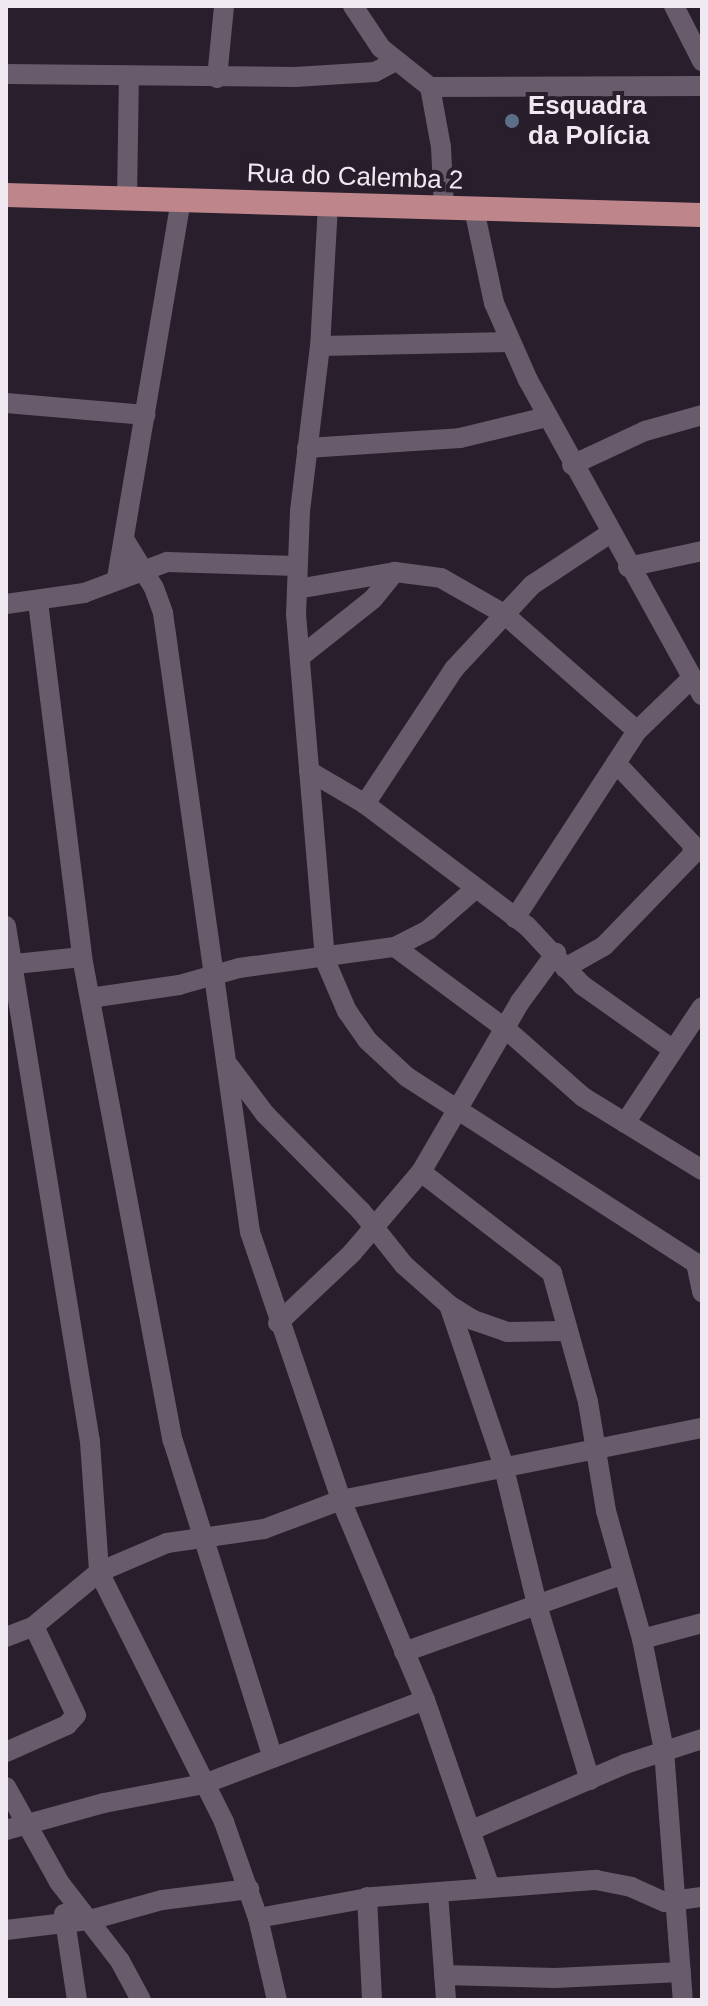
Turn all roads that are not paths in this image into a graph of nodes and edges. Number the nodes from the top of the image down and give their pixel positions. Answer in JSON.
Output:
{"nodes":[{"id":1,"x":224,"y":6,"type":"edge"},
{"id":2,"x":674,"y":6,"type":"edge"},
{"id":3,"x":358,"y":9,"type":"edge"},
{"id":4,"x":396,"y":61,"type":"junction"},
{"id":5,"x":702,"y":61,"type":"edge"},
{"id":6,"x":6,"y":74,"type":"edge"},
{"id":7,"x":129,"y":77,"type":"junction"},
{"id":8,"x":217,"y":78,"type":"junction"},
{"id":9,"x":702,"y":86,"type":"edge"},
{"id":10,"x":430,"y":87,"type":"junction"},
{"id":11,"x":6,"y":195,"type":"edge"},
{"id":12,"x":127,"y":199,"type":"junction"},
{"id":13,"x":181,"y":200,"type":"junction"},
{"id":14,"x":328,"y":205,"type":"junction"},
{"id":15,"x":444,"y":208,"type":"junction"},
{"id":16,"x":474,"y":209,"type":"junction"},
{"id":17,"x":702,"y":215,"type":"edge"},
{"id":18,"x":510,"y":342,"type":"junction"},
{"id":19,"x":320,"y":346,"type":"junction"},
{"id":20,"x":6,"y":403,"type":"edge"},
{"id":21,"x":145,"y":415,"type":"junction"},
{"id":22,"x":702,"y":415,"type":"edge"},
{"id":23,"x":547,"y":417,"type":"junction"},
{"id":24,"x":307,"y":448,"type":"junction"},
{"id":25,"x":572,"y":465,"type":"junction"},
{"id":26,"x":609,"y":534,"type":"junction"},
{"id":27,"x":124,"y":539,"type":"junction"},
{"id":28,"x":702,"y":551,"type":"edge"},
{"id":29,"x":297,"y":566,"type":"junction"},
{"id":30,"x":628,"y":567,"type":"junction"},
{"id":31,"x":144,"y":568,"type":"junction"},
{"id":32,"x":395,"y":572,"type":"junction"},
{"id":33,"x":117,"y":578,"type":"junction"},
{"id":34,"x":297,"y":589,"type":"junction"},
{"id":35,"x":38,"y":602,"type":"junction"},
{"id":36,"x":6,"y":604,"type":"edge"},
{"id":37,"x":504,"y":614,"type":"junction"},
{"id":38,"x":300,"y":657,"type":"junction"},
{"id":39,"x":697,"y":686,"type":"edge"},
{"id":40,"x":637,"y":731,"type":"junction"},
{"id":41,"x":616,"y":763,"type":"junction"},
{"id":42,"x":309,"y":771,"type":"junction"},
{"id":43,"x":365,"y":804,"type":"junction"},
{"id":44,"x":475,"y":889,"type":"junction"},
{"id":45,"x":515,"y":918,"type":"junction"},
{"id":46,"x":6,"y":926,"type":"edge"},
{"id":47,"x":395,"y":947,"type":"junction"},
{"id":48,"x":82,"y":957,"type":"junction"},
{"id":49,"x":325,"y":960,"type":"junction"},
{"id":50,"x":561,"y":960,"type":"junction"},
{"id":51,"x":9,"y":965,"type":"edge"},
{"id":52,"x":215,"y":977,"type":"junction"},
{"id":53,"x":90,"y":998,"type":"junction"},
{"id":54,"x":702,"y":1007,"type":"edge"},
{"id":55,"x":507,"y":1030,"type":"junction"},
{"id":56,"x":672,"y":1049,"type":"junction"},
{"id":57,"x":227,"y":1063,"type":"junction"},
{"id":58,"x":456,"y":1111,"type":"junction"},
{"id":59,"x":625,"y":1123,"type":"junction"},
{"id":60,"x":702,"y":1170,"type":"edge"},
{"id":61,"x":421,"y":1172,"type":"junction"},
{"id":62,"x":375,"y":1228,"type":"junction"},
{"id":63,"x":699,"y":1265,"type":"edge"},
{"id":64,"x":702,"y":1292,"type":"edge"},
{"id":65,"x":449,"y":1305,"type":"junction"},
{"id":66,"x":278,"y":1323,"type":"junction"},
{"id":67,"x":564,"y":1331,"type":"junction"},
{"id":68,"x":702,"y":1428,"type":"edge"},
{"id":69,"x":597,"y":1446,"type":"junction"},
{"id":70,"x":503,"y":1464,"type":"junction"},
{"id":71,"x":341,"y":1500,"type":"junction"},
{"id":72,"x":200,"y":1536,"type":"junction"},
{"id":73,"x":99,"y":1572,"type":"junction"},
{"id":74,"x":622,"y":1575,"type":"junction"},
{"id":75,"x":537,"y":1605,"type":"junction"},
{"id":76,"x":702,"y":1623,"type":"edge"},
{"id":77,"x":34,"y":1626,"type":"junction"},
{"id":78,"x":7,"y":1633,"type":"edge"},
{"id":79,"x":642,"y":1639,"type":"junction"},
{"id":80,"x":404,"y":1652,"type":"junction"},
{"id":81,"x":425,"y":1700,"type":"junction"},
{"id":82,"x":702,"y":1739,"type":"edge"},
{"id":83,"x":664,"y":1750,"type":"junction"},
{"id":84,"x":6,"y":1752,"type":"edge"},
{"id":85,"x":273,"y":1758,"type":"junction"},
{"id":86,"x":590,"y":1780,"type":"junction"},
{"id":87,"x":204,"y":1784,"type":"junction"},
{"id":88,"x":6,"y":1787,"type":"edge"},
{"id":89,"x":15,"y":1827,"type":"edge"},
{"id":90,"x":472,"y":1830,"type":"junction"},
{"id":91,"x":59,"y":1882,"type":"junction"},
{"id":92,"x":490,"y":1888,"type":"junction"},
{"id":93,"x":249,"y":1889,"type":"junction"},
{"id":94,"x":438,"y":1893,"type":"junction"},
{"id":95,"x":367,"y":1897,"type":"junction"},
{"id":96,"x":702,"y":1897,"type":"edge"},
{"id":97,"x":674,"y":1902,"type":"junction"},
{"id":98,"x":258,"y":1918,"type":"junction"},
{"id":99,"x":90,"y":1920,"type":"junction"},
{"id":100,"x":66,"y":1924,"type":"junction"},
{"id":101,"x":6,"y":1930,"type":"edge"},
{"id":102,"x":444,"y":1975,"type":"junction"},
{"id":103,"x":687,"y":1989,"type":"edge"},
{"id":104,"x":77,"y":2000,"type":"edge"},
{"id":105,"x":141,"y":2000,"type":"edge"},
{"id":106,"x":277,"y":2000,"type":"edge"},
{"id":107,"x":372,"y":2000,"type":"edge"},
{"id":108,"x":446,"y":2000,"type":"edge"}],
"edges":[{"from":1,"to":8,"type":"street"},
{"from":2,"to":5,"type":"street"},
{"from":3,"to":4,"type":"street"},
{"from":4,"to":8,"type":"street"},
{"from":4,"to":10,"type":"street"},
{"from":6,"to":7,"type":"street"},
{"from":7,"to":8,"type":"street"},
{"from":7,"to":12,"type":"street"},
{"from":9,"to":10,"type":"street"},
{"from":10,"to":15,"type":"street"},
{"from":11,"to":12,"type":"main road","name":"Rua do Calemba 2"},
{"from":12,"to":13,"type":"main road","name":"Rua do Calemba 2"},
{"from":13,"to":14,"type":"main road","name":"Rua do Calemba 2"},
{"from":13,"to":21,"type":"street"},
{"from":14,"to":15,"type":"main road","name":"Rua do Calemba 2"},
{"from":14,"to":19,"type":"street"},
{"from":15,"to":16,"type":"main road","name":"Rua do Calemba 2"},
{"from":16,"to":17,"type":"main road","name":"Rua do Calemba 2"},
{"from":16,"to":18,"type":"street"},
{"from":18,"to":19,"type":"street"},
{"from":18,"to":23,"type":"street"},
{"from":19,"to":24,"type":"street"},
{"from":20,"to":21,"type":"street"},
{"from":21,"to":27,"type":"street"},
{"from":22,"to":25,"type":"street"},
{"from":23,"to":24,"type":"street"},
{"from":23,"to":25,"type":"street"},
{"from":24,"to":29,"type":"street"},
{"from":25,"to":26,"type":"street"},
{"from":26,"to":30,"type":"street"},
{"from":26,"to":37,"type":"street"},
{"from":27,"to":31,"type":"street"},
{"from":27,"to":33,"type":"street"},
{"from":28,"to":30,"type":"street"},
{"from":29,"to":31,"type":"street"},
{"from":29,"to":34,"type":"street"},
{"from":30,"to":39,"type":"street"},
{"from":31,"to":33,"type":"street"},
{"from":31,"to":52,"type":"street"},
{"from":32,"to":34,"type":"street"},
{"from":32,"to":37,"type":"street"},
{"from":32,"to":38,"type":"street"},
{"from":33,"to":35,"type":"street"},
{"from":34,"to":38,"type":"street"},
{"from":35,"to":36,"type":"street"},
{"from":35,"to":48,"type":"street"},
{"from":37,"to":40,"type":"street"},
{"from":37,"to":43,"type":"street"},
{"from":38,"to":42,"type":"street"},
{"from":39,"to":40,"type":"street"},
{"from":40,"to":41,"type":"street"},
{"from":41,"to":45,"type":"street"},
{"from":41,"to":50,"type":"street"},
{"from":42,"to":43,"type":"street"},
{"from":42,"to":49,"type":"street"},
{"from":43,"to":44,"type":"street"},
{"from":44,"to":45,"type":"street"},
{"from":44,"to":47,"type":"street"},
{"from":45,"to":50,"type":"street"},
{"from":46,"to":51,"type":"street"},
{"from":47,"to":49,"type":"street"},
{"from":47,"to":55,"type":"street"},
{"from":48,"to":51,"type":"street"},
{"from":48,"to":53,"type":"street"},
{"from":49,"to":52,"type":"street"},
{"from":49,"to":58,"type":"street"},
{"from":50,"to":55,"type":"street"},
{"from":50,"to":56,"type":"street"},
{"from":51,"to":73,"type":"street"},
{"from":52,"to":53,"type":"street"},
{"from":52,"to":57,"type":"street"},
{"from":53,"to":72,"type":"street"},
{"from":54,"to":56,"type":"street"},
{"from":55,"to":58,"type":"street"},
{"from":55,"to":59,"type":"street"},
{"from":56,"to":59,"type":"street"},
{"from":57,"to":62,"type":"street"},
{"from":57,"to":66,"type":"street"},
{"from":58,"to":61,"type":"street"},
{"from":58,"to":63,"type":"street"},
{"from":59,"to":60,"type":"street"},
{"from":61,"to":62,"type":"street"},
{"from":61,"to":67,"type":"street"},
{"from":62,"to":65,"type":"street"},
{"from":62,"to":66,"type":"street"},
{"from":63,"to":64,"type":"street"},
{"from":65,"to":67,"type":"street"},
{"from":65,"to":70,"type":"street"},
{"from":66,"to":71,"type":"street"},
{"from":67,"to":69,"type":"street"},
{"from":68,"to":69,"type":"street"},
{"from":69,"to":70,"type":"street"},
{"from":69,"to":74,"type":"street"},
{"from":70,"to":71,"type":"street"},
{"from":70,"to":75,"type":"street"},
{"from":71,"to":72,"type":"street"},
{"from":71,"to":80,"type":"street"},
{"from":72,"to":73,"type":"street"},
{"from":72,"to":85,"type":"street"},
{"from":73,"to":77,"type":"street"},
{"from":73,"to":87,"type":"street"},
{"from":74,"to":75,"type":"street"},
{"from":74,"to":79,"type":"street"},
{"from":75,"to":80,"type":"street"},
{"from":75,"to":86,"type":"street"},
{"from":76,"to":79,"type":"street"},
{"from":77,"to":78,"type":"street"},
{"from":77,"to":84,"type":"street"},
{"from":79,"to":83,"type":"street"},
{"from":80,"to":81,"type":"street"},
{"from":81,"to":85,"type":"street"},
{"from":81,"to":90,"type":"street"},
{"from":82,"to":83,"type":"street"},
{"from":83,"to":86,"type":"street"},
{"from":83,"to":97,"type":"street"},
{"from":85,"to":87,"type":"street"},
{"from":86,"to":90,"type":"street"},
{"from":87,"to":89,"type":"street"},
{"from":87,"to":93,"type":"street"},
{"from":88,"to":89,"type":"street"},
{"from":89,"to":91,"type":"street"},
{"from":90,"to":92,"type":"street"},
{"from":91,"to":99,"type":"street"},
{"from":91,"to":100,"type":"street"},
{"from":92,"to":94,"type":"street"},
{"from":92,"to":97,"type":"street"},
{"from":93,"to":98,"type":"street"},
{"from":93,"to":99,"type":"street"},
{"from":94,"to":95,"type":"street"},
{"from":94,"to":102,"type":"street"},
{"from":95,"to":98,"type":"street"},
{"from":95,"to":107,"type":"street"},
{"from":96,"to":97,"type":"street"},
{"from":97,"to":103,"type":"street"},
{"from":98,"to":106,"type":"street"},
{"from":99,"to":100,"type":"street"},
{"from":99,"to":105,"type":"street"},
{"from":100,"to":101,"type":"street"},
{"from":100,"to":104,"type":"street"},
{"from":102,"to":103,"type":"street"},
{"from":102,"to":108,"type":"street"}]}
